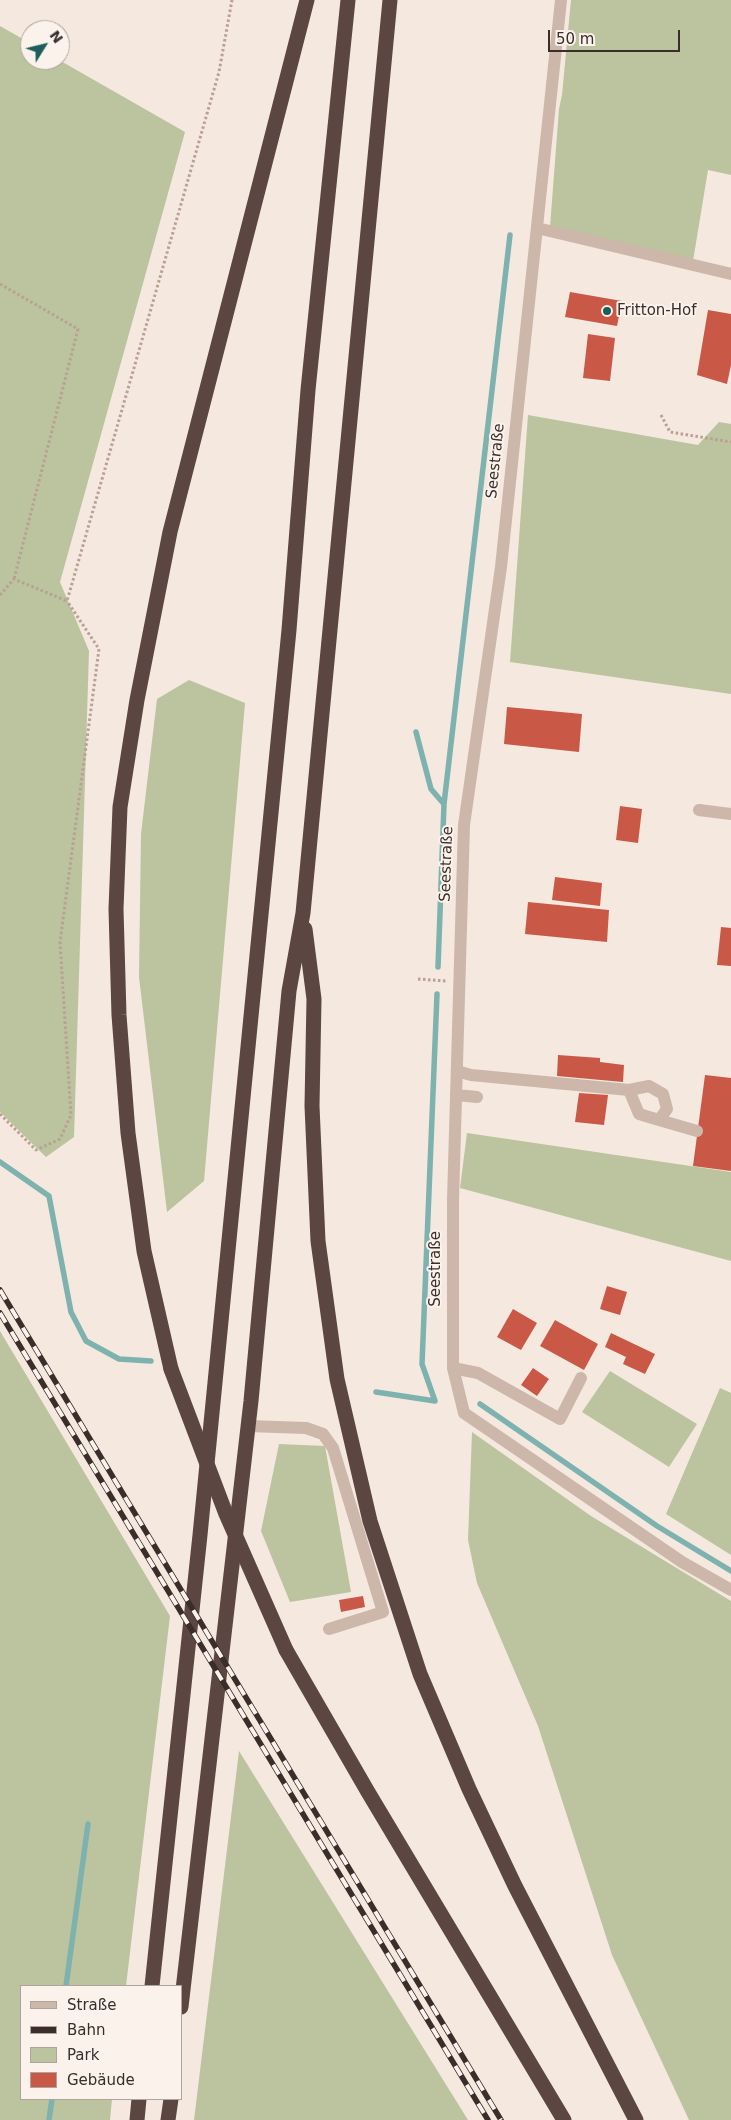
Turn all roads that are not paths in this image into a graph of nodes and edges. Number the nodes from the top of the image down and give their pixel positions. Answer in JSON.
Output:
{"nodes":[{"id":1,"x":307,"y":0,"type":"edge"},
{"id":2,"x":348,"y":0,"type":"edge"},
{"id":3,"x":390,"y":0,"type":"edge"},
{"id":4,"x":561,"y":0,"type":"edge"},
{"id":5,"x":537,"y":228,"type":"junction"},
{"id":6,"x":731,"y":274,"type":"edge"},
{"id":7,"x":699,"y":810,"type":"dead end"},
{"id":8,"x":731,"y":814,"type":"edge"},
{"id":9,"x":303,"y":913,"type":"junction"},
{"id":10,"x":456,"y":1071,"type":"junction"},
{"id":11,"x":629,"y":1090,"type":"junction"},
{"id":12,"x":456,"y":1095,"type":"junction"},
{"id":13,"x":477,"y":1097,"type":"dead end"},
{"id":14,"x":659,"y":1120,"type":"junction"},
{"id":15,"x":697,"y":1131,"type":"dead end"},
{"id":16,"x":452,"y":1368,"type":"junction"},
{"id":17,"x":581,"y":1378,"type":"dead end"},
{"id":18,"x":248,"y":1426,"type":"junction"},
{"id":19,"x":731,"y":1590,"type":"edge"},
{"id":20,"x":329,"y":1629,"type":"dead end"},
{"id":21,"x":152,"y":1985,"type":"edge"},
{"id":22,"x":182,"y":1999,"type":"edge"},
{"id":23,"x":139,"y":2100,"type":"edge"},
{"id":24,"x":171,"y":2100,"type":"edge"},
{"id":25,"x":137,"y":2120,"type":"edge"},
{"id":26,"x":168,"y":2120,"type":"edge"},
{"id":27,"x":564,"y":2120,"type":"edge"},
{"id":28,"x":636,"y":2120,"type":"edge"}],
"edges":[{"from":1,"to":27,"type":"highway","bridge":true},
{"from":2,"to":21,"type":"highway"},
{"from":3,"to":9,"type":"highway"},
{"from":4,"to":5,"type":"street","name":"Seestraße"},
{"from":5,"to":6,"type":"street"},
{"from":5,"to":10,"type":"street","name":"Seestraße"},
{"from":7,"to":8,"type":"street"},
{"from":9,"to":18,"type":"highway"},
{"from":9,"to":28,"type":"highway"},
{"from":10,"to":11,"type":"street"},
{"from":10,"to":12,"type":"street","name":"Seestraße"},
{"from":11,"to":14,"type":"street"},
{"from":11,"to":14,"type":"street"},
{"from":12,"to":13,"type":"street"},
{"from":12,"to":16,"type":"street","name":"Seestraße"},
{"from":14,"to":15,"type":"street"},
{"from":16,"to":17,"type":"street"},
{"from":16,"to":19,"type":"street","name":"Seestraße"},
{"from":18,"to":20,"type":"street"},
{"from":18,"to":22,"type":"highway"},
{"from":23,"to":25,"type":"highway"},
{"from":24,"to":26,"type":"highway"}]}
